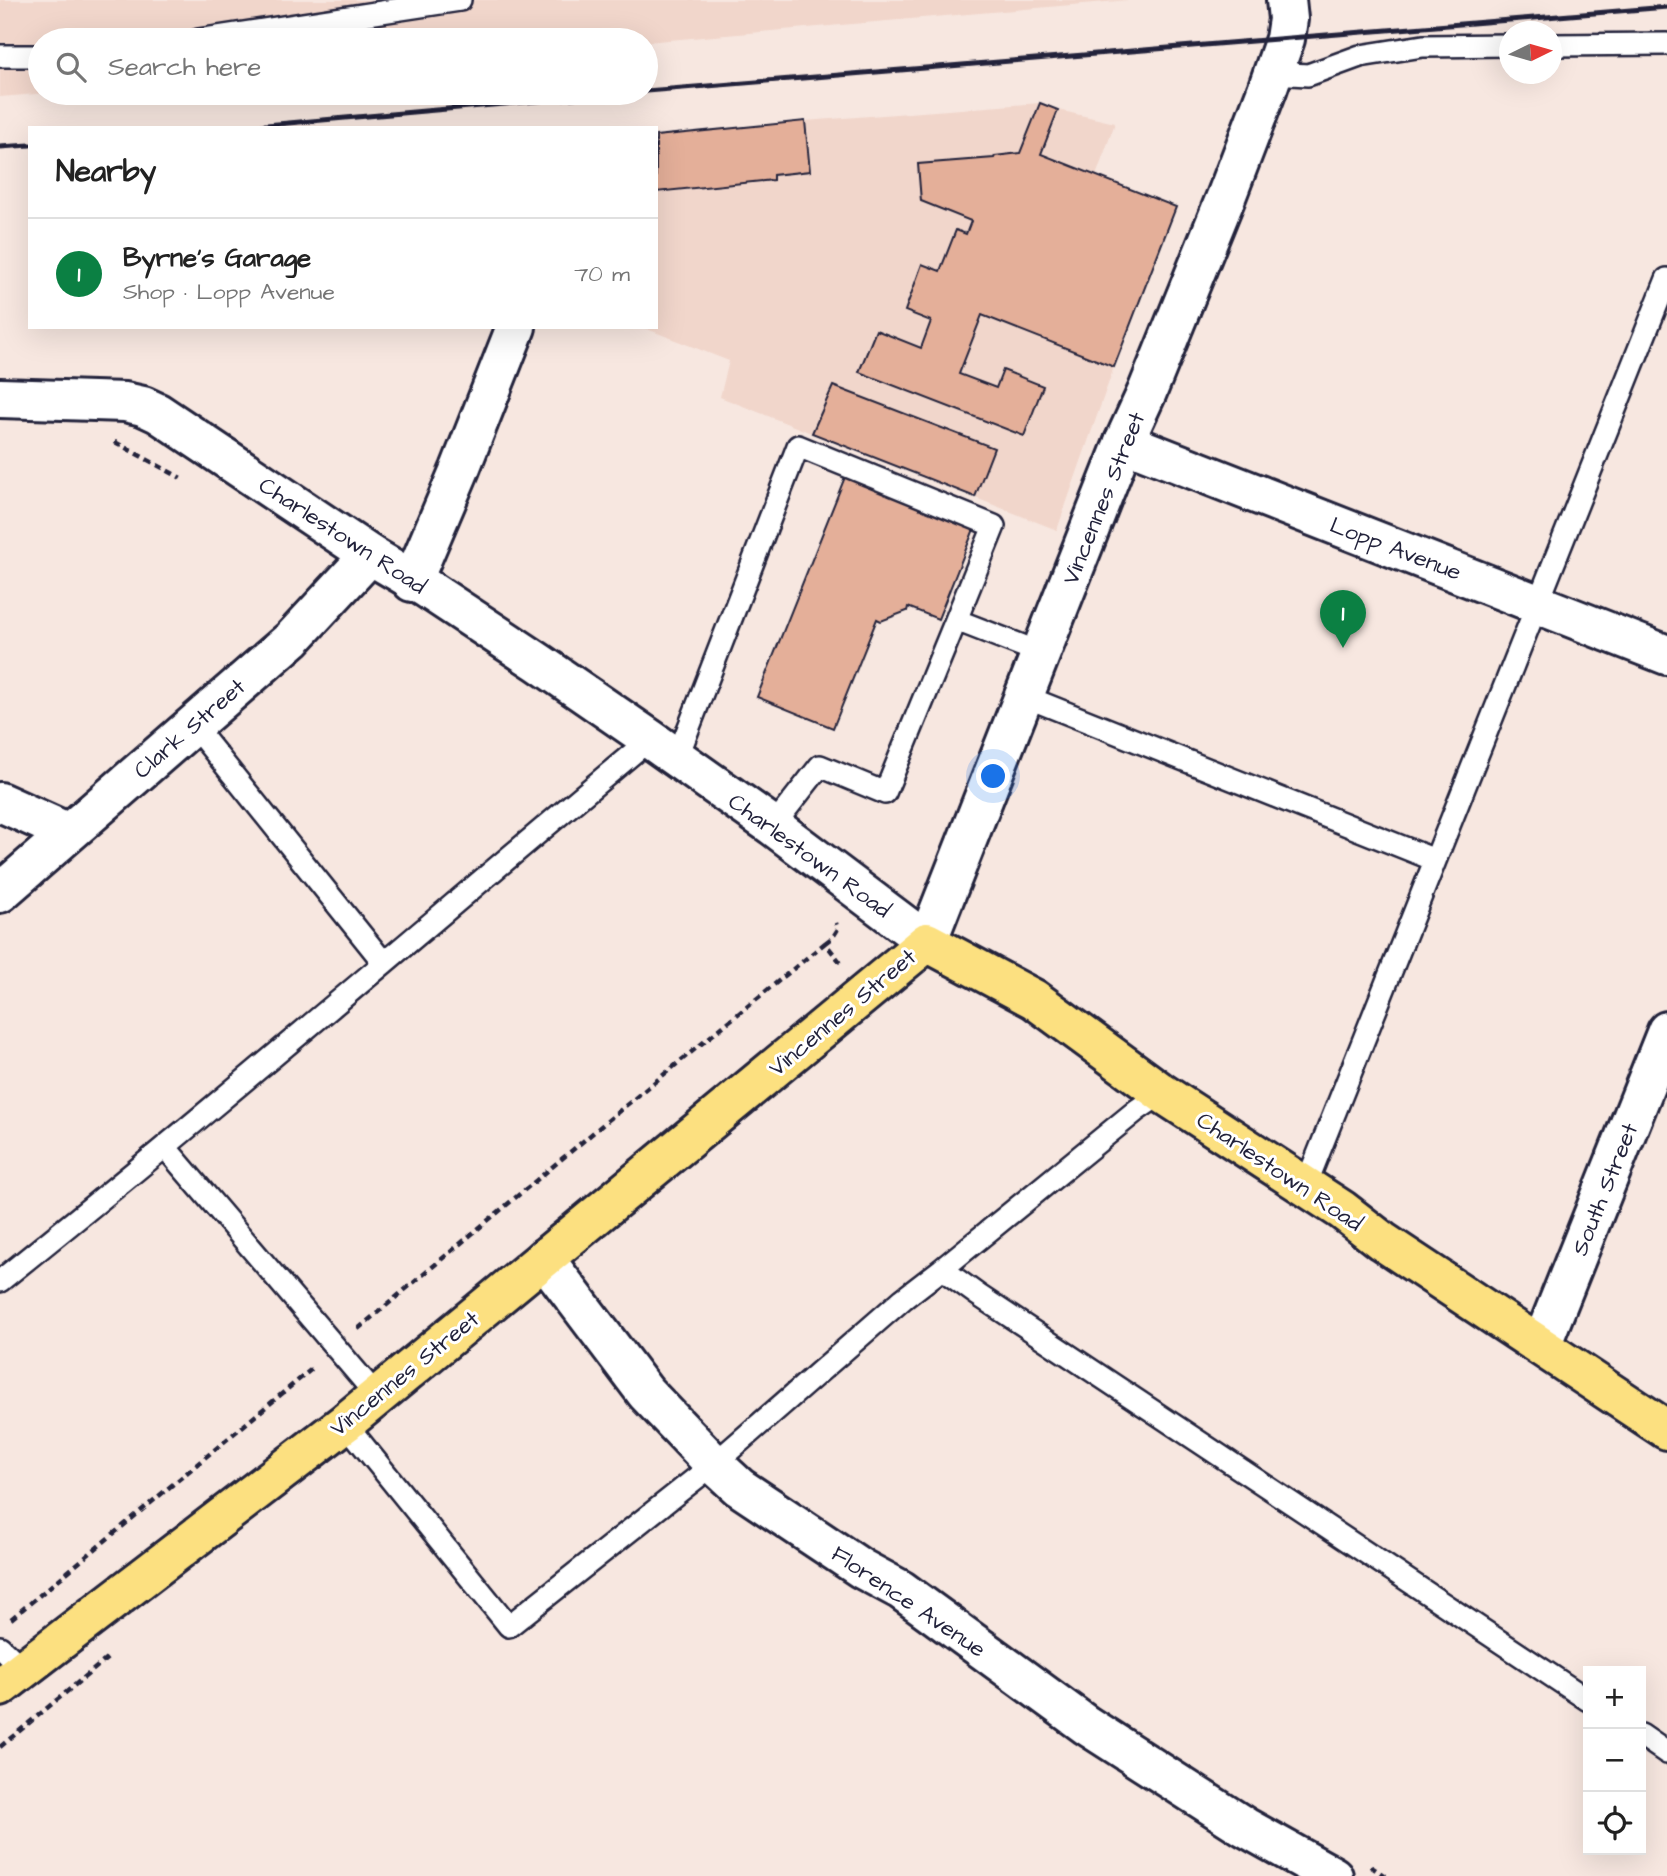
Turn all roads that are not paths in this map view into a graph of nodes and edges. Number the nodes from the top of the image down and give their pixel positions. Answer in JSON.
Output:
{"nodes":[{"id":1,"x":460,"y":0,"type":"edge"},
{"id":2,"x":1286,"y":0,"type":"edge"},
{"id":3,"x":277,"y":28,"type":"edge"},
{"id":4,"x":1667,"y":44,"type":"edge"},
{"id":5,"x":1499,"y":45,"type":"edge"},
{"id":6,"x":1562,"y":45,"type":"edge"},
{"id":7,"x":0,"y":55,"type":"edge"},
{"id":8,"x":28,"y":56,"type":"edge"},
{"id":9,"x":1273,"y":73,"type":"junction"},
{"id":10,"x":1667,"y":279,"type":"edge"},
{"id":11,"x":515,"y":329,"type":"edge"},
{"id":12,"x":0,"y":398,"type":"edge"},
{"id":13,"x":1124,"y":442,"type":"junction"},
{"id":14,"x":370,"y":555,"type":"junction"},
{"id":15,"x":412,"y":582,"type":"junction"},
{"id":16,"x":1538,"y":604,"type":"junction"},
{"id":17,"x":956,"y":620,"type":"junction"},
{"id":18,"x":1041,"y":653,"type":"junction"},
{"id":19,"x":1667,"y":654,"type":"edge"},
{"id":20,"x":1024,"y":696,"type":"junction"},
{"id":21,"x":193,"y":725,"type":"junction"},
{"id":22,"x":663,"y":749,"type":"junction"},
{"id":23,"x":0,"y":802,"type":"edge"},
{"id":24,"x":773,"y":826,"type":"junction"},
{"id":25,"x":69,"y":833,"type":"junction"},
{"id":26,"x":1435,"y":860,"type":"junction"},
{"id":27,"x":0,"y":893,"type":"edge"},
{"id":28,"x":927,"y":942,"type":"junction"},
{"id":29,"x":384,"y":964,"type":"junction"},
{"id":30,"x":1667,"y":1031,"type":"edge"},
{"id":31,"x":1162,"y":1093,"type":"junction"},
{"id":32,"x":165,"y":1147,"type":"junction"},
{"id":33,"x":1305,"y":1187,"type":"junction"},
{"id":34,"x":544,"y":1258,"type":"junction"},
{"id":35,"x":942,"y":1269,"type":"junction"},
{"id":36,"x":0,"y":1281,"type":"edge"},
{"id":37,"x":1541,"y":1346,"type":"junction"},
{"id":38,"x":377,"y":1396,"type":"junction"},
{"id":39,"x":345,"y":1423,"type":"junction"},
{"id":40,"x":1667,"y":1430,"type":"edge"},
{"id":41,"x":714,"y":1464,"type":"junction"},
{"id":42,"x":7,"y":1667,"type":"edge"},
{"id":43,"x":1583,"y":1697,"type":"edge"},
{"id":44,"x":1646,"y":1738,"type":"edge"},
{"id":45,"x":1667,"y":1753,"type":"edge"},
{"id":46,"x":1333,"y":1876,"type":"edge"}],
"edges":[{"from":1,"to":3,"type":"lane"},
{"from":2,"to":9,"type":"street","name":"Vincennes Street"},
{"from":4,"to":6,"type":"lane"},
{"from":5,"to":9,"type":"lane"},
{"from":7,"to":8,"type":"lane"},
{"from":9,"to":13,"type":"street","name":"Vincennes Street"},
{"from":10,"to":16,"type":"lane"},
{"from":11,"to":15,"type":"street"},
{"from":12,"to":14,"type":"street","name":"Charlestown Road"},
{"from":13,"to":16,"type":"street","name":"Lopp Avenue"},
{"from":13,"to":18,"type":"street","name":"Vincennes Street"},
{"from":14,"to":15,"type":"street","name":"Charlestown Road"},
{"from":14,"to":21,"type":"street","name":"Clark Street"},
{"from":15,"to":22,"type":"street","name":"Charlestown Road"},
{"from":16,"to":19,"type":"street","name":"Lopp Avenue"},
{"from":16,"to":26,"type":"lane"},
{"from":17,"to":18,"type":"lane"},
{"from":17,"to":22,"type":"lane"},
{"from":17,"to":24,"type":"lane"},
{"from":18,"to":20,"type":"street","name":"Vincennes Street"},
{"from":20,"to":26,"type":"lane"},
{"from":20,"to":28,"type":"street","name":"Vincennes Street"},
{"from":21,"to":25,"type":"street","name":"Clark Street"},
{"from":21,"to":29,"type":"lane"},
{"from":22,"to":24,"type":"street","name":"Charlestown Road"},
{"from":22,"to":29,"type":"lane"},
{"from":23,"to":25,"type":"street"},
{"from":24,"to":28,"type":"street","name":"Charlestown Road"},
{"from":25,"to":27,"type":"street","name":"Clark Street"},
{"from":26,"to":33,"type":"lane"},
{"from":28,"to":31,"type":"main road","name":"Charlestown Road"},
{"from":28,"to":34,"type":"main road","name":"Vincennes Street"},
{"from":29,"to":32,"type":"lane"},
{"from":30,"to":37,"type":"street","name":"South Street"},
{"from":31,"to":33,"type":"main road","name":"Charlestown Road"},
{"from":31,"to":35,"type":"lane"},
{"from":32,"to":36,"type":"lane"},
{"from":32,"to":38,"type":"lane"},
{"from":33,"to":37,"type":"main road","name":"Charlestown Road"},
{"from":34,"to":38,"type":"main road","name":"Vincennes Street"},
{"from":34,"to":41,"type":"street","name":"Florence Avenue"},
{"from":35,"to":41,"type":"lane"},
{"from":35,"to":43,"type":"lane"},
{"from":37,"to":40,"type":"main road","name":"Charlestown Road"},
{"from":38,"to":39,"type":"main road","name":"Vincennes Street"},
{"from":39,"to":41,"type":"lane"},
{"from":39,"to":42,"type":"main road","name":"Vincennes Street"},
{"from":41,"to":46,"type":"street","name":"Florence Avenue"},
{"from":44,"to":45,"type":"lane"}]}
